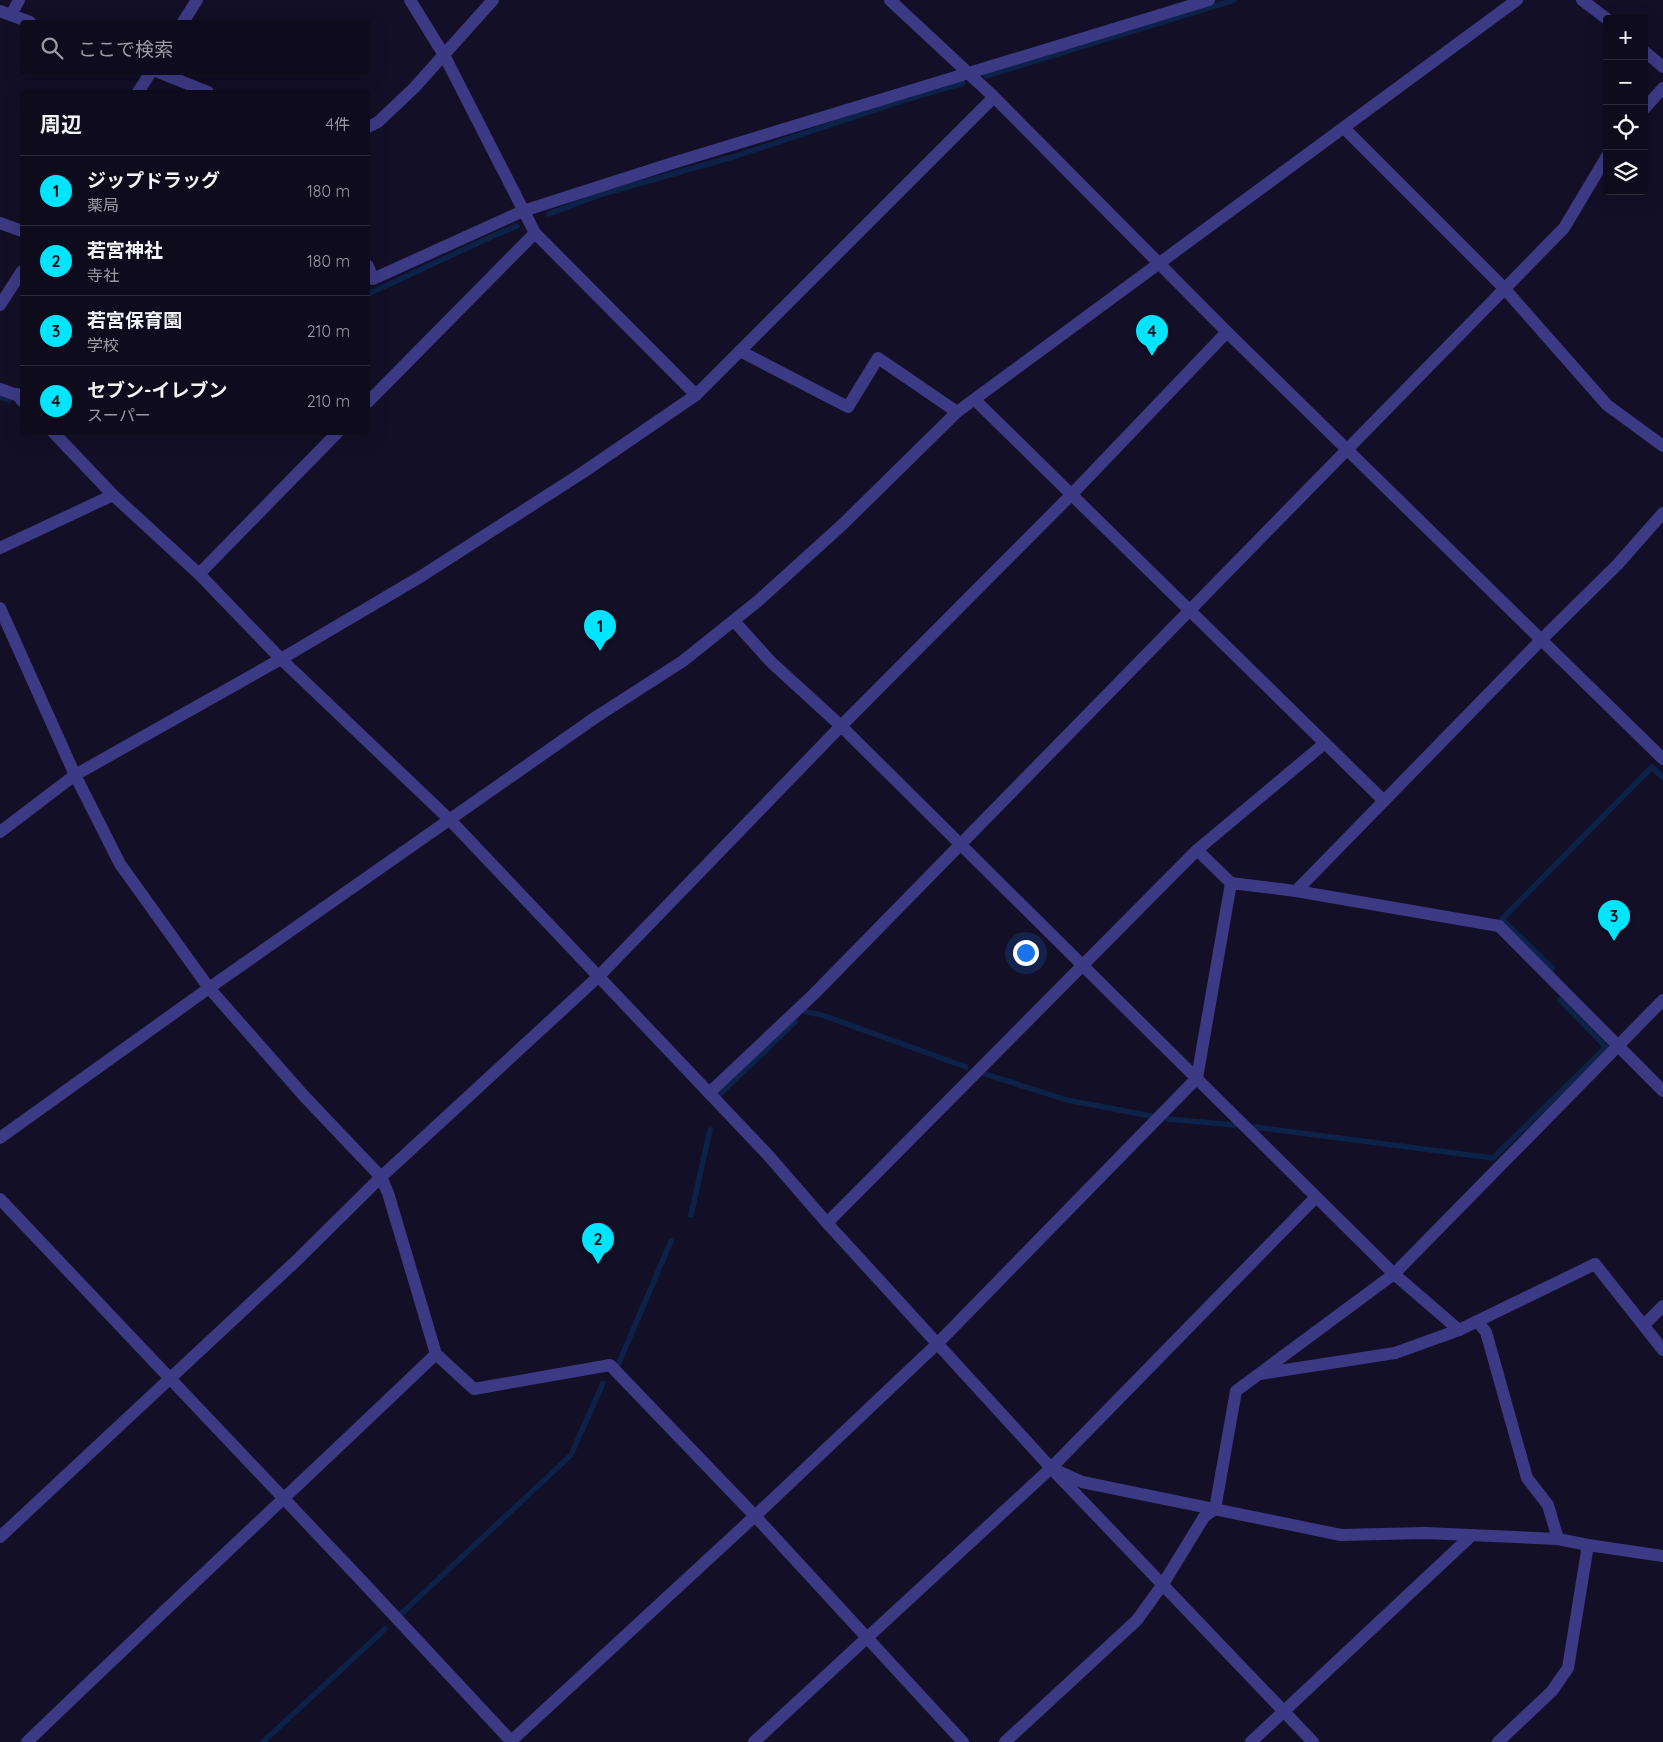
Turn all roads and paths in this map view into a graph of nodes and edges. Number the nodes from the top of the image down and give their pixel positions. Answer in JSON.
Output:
{"nodes":[{"id":1,"x":19,"y":0,"type":"edge"},
{"id":2,"x":197,"y":0,"type":"edge"},
{"id":3,"x":410,"y":0,"type":"edge"},
{"id":4,"x":493,"y":0,"type":"edge"},
{"id":5,"x":890,"y":0,"type":"edge"},
{"id":6,"x":1210,"y":0,"type":"edge"},
{"id":7,"x":1517,"y":0,"type":"edge"},
{"id":8,"x":1582,"y":0,"type":"edge"},
{"id":9,"x":6,"y":13,"type":"edge"},
{"id":10,"x":1603,"y":16,"type":"edge"},
{"id":11,"x":25,"y":20,"type":"edge"},
{"id":12,"x":184,"y":20,"type":"edge"},
{"id":13,"x":1648,"y":54,"type":"edge"},
{"id":14,"x":444,"y":55,"type":"junction"},
{"id":15,"x":1663,"y":67,"type":"edge"},
{"id":16,"x":968,"y":74,"type":"junction"},
{"id":17,"x":149,"y":75,"type":"edge"},
{"id":18,"x":166,"y":75,"type":"edge"},
{"id":19,"x":1663,"y":88,"type":"edge"},
{"id":20,"x":139,"y":90,"type":"edge"},
{"id":21,"x":203,"y":90,"type":"edge"},
{"id":22,"x":994,"y":97,"type":"junction"},
{"id":23,"x":1648,"y":105,"type":"edge"},
{"id":24,"x":370,"y":126,"type":"edge"},
{"id":25,"x":1344,"y":128,"type":"junction"},
{"id":26,"x":1603,"y":163,"type":"edge"},
{"id":27,"x":523,"y":211,"type":"junction"},
{"id":28,"x":0,"y":223,"type":"edge"},
{"id":29,"x":20,"y":230,"type":"edge"},
{"id":30,"x":535,"y":233,"type":"junction"},
{"id":31,"x":1158,"y":263,"type":"junction"},
{"id":32,"x":20,"y":275,"type":"edge"},
{"id":33,"x":370,"y":280,"type":"edge"},
{"id":34,"x":1504,"y":288,"type":"junction"},
{"id":35,"x":0,"y":305,"type":"edge"},
{"id":36,"x":1227,"y":332,"type":"junction"},
{"id":37,"x":740,"y":351,"type":"junction"},
{"id":38,"x":0,"y":389,"type":"edge"},
{"id":39,"x":696,"y":395,"type":"junction"},
{"id":40,"x":20,"y":397,"type":"edge"},
{"id":41,"x":370,"y":400,"type":"edge"},
{"id":42,"x":975,"y":400,"type":"junction"},
{"id":43,"x":957,"y":412,"type":"junction"},
{"id":44,"x":56,"y":435,"type":"edge"},
{"id":45,"x":335,"y":435,"type":"edge"},
{"id":46,"x":1663,"y":446,"type":"edge"},
{"id":47,"x":1347,"y":450,"type":"junction"},
{"id":48,"x":113,"y":495,"type":"junction"},
{"id":49,"x":1072,"y":495,"type":"junction"},
{"id":50,"x":1662,"y":516,"type":"edge"},
{"id":51,"x":0,"y":548,"type":"edge"},
{"id":52,"x":198,"y":574,"type":"junction"},
{"id":53,"x":0,"y":608,"type":"edge"},
{"id":54,"x":1189,"y":610,"type":"junction"},
{"id":55,"x":734,"y":621,"type":"junction"},
{"id":56,"x":1541,"y":640,"type":"junction"},
{"id":57,"x":281,"y":659,"type":"junction"},
{"id":58,"x":841,"y":726,"type":"junction"},
{"id":59,"x":1325,"y":743,"type":"junction"},
{"id":60,"x":1663,"y":758,"type":"edge"},
{"id":61,"x":75,"y":775,"type":"junction"},
{"id":62,"x":1384,"y":801,"type":"junction"},
{"id":63,"x":450,"y":820,"type":"junction"},
{"id":64,"x":0,"y":832,"type":"edge"},
{"id":65,"x":960,"y":843,"type":"junction"},
{"id":66,"x":1196,"y":850,"type":"junction"},
{"id":67,"x":1231,"y":883,"type":"junction"},
{"id":68,"x":1296,"y":891,"type":"junction"},
{"id":69,"x":1083,"y":964,"type":"junction"},
{"id":70,"x":599,"y":976,"type":"junction"},
{"id":71,"x":209,"y":988,"type":"junction"},
{"id":72,"x":1663,"y":1000,"type":"edge"},
{"id":73,"x":1618,"y":1046,"type":"junction"},
{"id":74,"x":1197,"y":1078,"type":"junction"},
{"id":75,"x":1663,"y":1091,"type":"edge"},
{"id":76,"x":710,"y":1093,"type":"junction"},
{"id":77,"x":0,"y":1138,"type":"edge"},
{"id":78,"x":381,"y":1177,"type":"junction"},
{"id":79,"x":1316,"y":1197,"type":"junction"},
{"id":80,"x":0,"y":1199,"type":"edge"},
{"id":81,"x":827,"y":1223,"type":"junction"},
{"id":82,"x":1394,"y":1274,"type":"junction"},
{"id":83,"x":1663,"y":1306,"type":"edge"},
{"id":84,"x":1477,"y":1321,"type":"junction"},
{"id":85,"x":1644,"y":1325,"type":"junction"},
{"id":86,"x":1459,"y":1330,"type":"junction"},
{"id":87,"x":938,"y":1343,"type":"junction"},
{"id":88,"x":1663,"y":1350,"type":"edge"},
{"id":89,"x":436,"y":1354,"type":"junction"},
{"id":90,"x":1258,"y":1374,"type":"junction"},
{"id":91,"x":170,"y":1379,"type":"junction"},
{"id":92,"x":1051,"y":1468,"type":"junction"},
{"id":93,"x":284,"y":1499,"type":"junction"},
{"id":94,"x":1215,"y":1509,"type":"junction"},
{"id":95,"x":755,"y":1516,"type":"junction"},
{"id":96,"x":1472,"y":1535,"type":"junction"},
{"id":97,"x":0,"y":1537,"type":"edge"},
{"id":98,"x":1558,"y":1538,"type":"junction"},
{"id":99,"x":1588,"y":1545,"type":"junction"},
{"id":100,"x":1663,"y":1556,"type":"edge"},
{"id":101,"x":1163,"y":1584,"type":"junction"},
{"id":102,"x":867,"y":1639,"type":"junction"},
{"id":103,"x":1284,"y":1712,"type":"junction"},
{"id":104,"x":27,"y":1742,"type":"edge"},
{"id":105,"x":511,"y":1742,"type":"edge"},
{"id":106,"x":754,"y":1742,"type":"edge"},
{"id":107,"x":963,"y":1742,"type":"edge"},
{"id":108,"x":1005,"y":1742,"type":"edge"},
{"id":109,"x":1251,"y":1742,"type":"edge"},
{"id":110,"x":1313,"y":1742,"type":"edge"},
{"id":111,"x":1498,"y":1742,"type":"edge"}],
"edges":[{"from":1,"to":9,"type":"street"},
{"from":2,"to":12,"type":"street"},
{"from":3,"to":14,"type":"street"},
{"from":4,"to":14,"type":"street"},
{"from":5,"to":16,"type":"street"},
{"from":6,"to":16,"type":"street"},
{"from":7,"to":25,"type":"street"},
{"from":8,"to":10,"type":"street"},
{"from":9,"to":11,"type":"street"},
{"from":13,"to":15,"type":"street"},
{"from":14,"to":24,"type":"street"},
{"from":14,"to":27,"type":"street"},
{"from":16,"to":22,"type":"street"},
{"from":16,"to":27,"type":"street"},
{"from":17,"to":20,"type":"street"},
{"from":18,"to":21,"type":"street"},
{"from":19,"to":23,"type":"street"},
{"from":22,"to":31,"type":"street"},
{"from":22,"to":37,"type":"street"},
{"from":25,"to":31,"type":"street"},
{"from":25,"to":34,"type":"street"},
{"from":26,"to":34,"type":"street"},
{"from":27,"to":30,"type":"street"},
{"from":27,"to":33,"type":"street"},
{"from":28,"to":29,"type":"street"},
{"from":30,"to":39,"type":"street"},
{"from":30,"to":41,"type":"street"},
{"from":31,"to":36,"type":"street"},
{"from":31,"to":42,"type":"street"},
{"from":32,"to":35,"type":"street"},
{"from":34,"to":46,"type":"street"},
{"from":34,"to":47,"type":"street"},
{"from":36,"to":47,"type":"street"},
{"from":36,"to":49,"type":"street"},
{"from":37,"to":39,"type":"street"},
{"from":37,"to":43,"type":"street"},
{"from":38,"to":40,"type":"street"},
{"from":39,"to":57,"type":"street"},
{"from":42,"to":43,"type":"street"},
{"from":42,"to":49,"type":"street"},
{"from":43,"to":55,"type":"street"},
{"from":44,"to":48,"type":"street"},
{"from":45,"to":52,"type":"street"},
{"from":47,"to":54,"type":"street"},
{"from":47,"to":56,"type":"street"},
{"from":48,"to":51,"type":"street"},
{"from":48,"to":52,"type":"street"},
{"from":49,"to":54,"type":"street"},
{"from":49,"to":58,"type":"street"},
{"from":50,"to":56,"type":"street"},
{"from":52,"to":57,"type":"street"},
{"from":53,"to":61,"type":"street"},
{"from":54,"to":59,"type":"street"},
{"from":54,"to":65,"type":"street"},
{"from":55,"to":58,"type":"street"},
{"from":55,"to":63,"type":"street"},
{"from":56,"to":60,"type":"street"},
{"from":56,"to":62,"type":"street"},
{"from":57,"to":61,"type":"street"},
{"from":57,"to":63,"type":"street"},
{"from":58,"to":65,"type":"street"},
{"from":58,"to":70,"type":"street"},
{"from":59,"to":62,"type":"street"},
{"from":59,"to":66,"type":"street"},
{"from":61,"to":64,"type":"street"},
{"from":61,"to":71,"type":"street"},
{"from":62,"to":68,"type":"street"},
{"from":63,"to":70,"type":"street"},
{"from":63,"to":71,"type":"street"},
{"from":65,"to":69,"type":"street"},
{"from":65,"to":76,"type":"street"},
{"from":66,"to":67,"type":"street"},
{"from":66,"to":69,"type":"street"},
{"from":67,"to":68,"type":"street"},
{"from":67,"to":74,"type":"street"},
{"from":68,"to":73,"type":"street"},
{"from":69,"to":74,"type":"street"},
{"from":69,"to":81,"type":"street"},
{"from":70,"to":76,"type":"street"},
{"from":70,"to":78,"type":"street"},
{"from":71,"to":77,"type":"street"},
{"from":71,"to":78,"type":"street"},
{"from":72,"to":73,"type":"street"},
{"from":73,"to":75,"type":"street"},
{"from":73,"to":82,"type":"street"},
{"from":74,"to":79,"type":"street"},
{"from":74,"to":87,"type":"street"},
{"from":76,"to":81,"type":"street"},
{"from":78,"to":89,"type":"street"},
{"from":78,"to":91,"type":"street"},
{"from":79,"to":82,"type":"street"},
{"from":79,"to":92,"type":"street"},
{"from":80,"to":91,"type":"street"},
{"from":81,"to":87,"type":"street"},
{"from":82,"to":86,"type":"street"},
{"from":82,"to":90,"type":"street"},
{"from":83,"to":85,"type":"street"},
{"from":84,"to":85,"type":"street"},
{"from":84,"to":86,"type":"street"},
{"from":84,"to":98,"type":"street"},
{"from":85,"to":88,"type":"street"},
{"from":86,"to":90,"type":"street"},
{"from":87,"to":92,"type":"street"},
{"from":87,"to":95,"type":"street"},
{"from":89,"to":93,"type":"street"},
{"from":89,"to":95,"type":"street"},
{"from":90,"to":94,"type":"street"},
{"from":91,"to":93,"type":"street"},
{"from":91,"to":97,"type":"street"},
{"from":92,"to":94,"type":"street"},
{"from":92,"to":101,"type":"street"},
{"from":92,"to":102,"type":"street"},
{"from":93,"to":104,"type":"street"},
{"from":93,"to":105,"type":"street"},
{"from":94,"to":96,"type":"street"},
{"from":94,"to":101,"type":"street"},
{"from":95,"to":102,"type":"street"},
{"from":95,"to":105,"type":"street"},
{"from":96,"to":98,"type":"street"},
{"from":96,"to":103,"type":"street"},
{"from":98,"to":99,"type":"street"},
{"from":99,"to":100,"type":"street"},
{"from":99,"to":111,"type":"street"},
{"from":101,"to":103,"type":"street"},
{"from":101,"to":108,"type":"street"},
{"from":102,"to":106,"type":"street"},
{"from":102,"to":107,"type":"street"},
{"from":103,"to":109,"type":"street"},
{"from":103,"to":110,"type":"street"}]}
